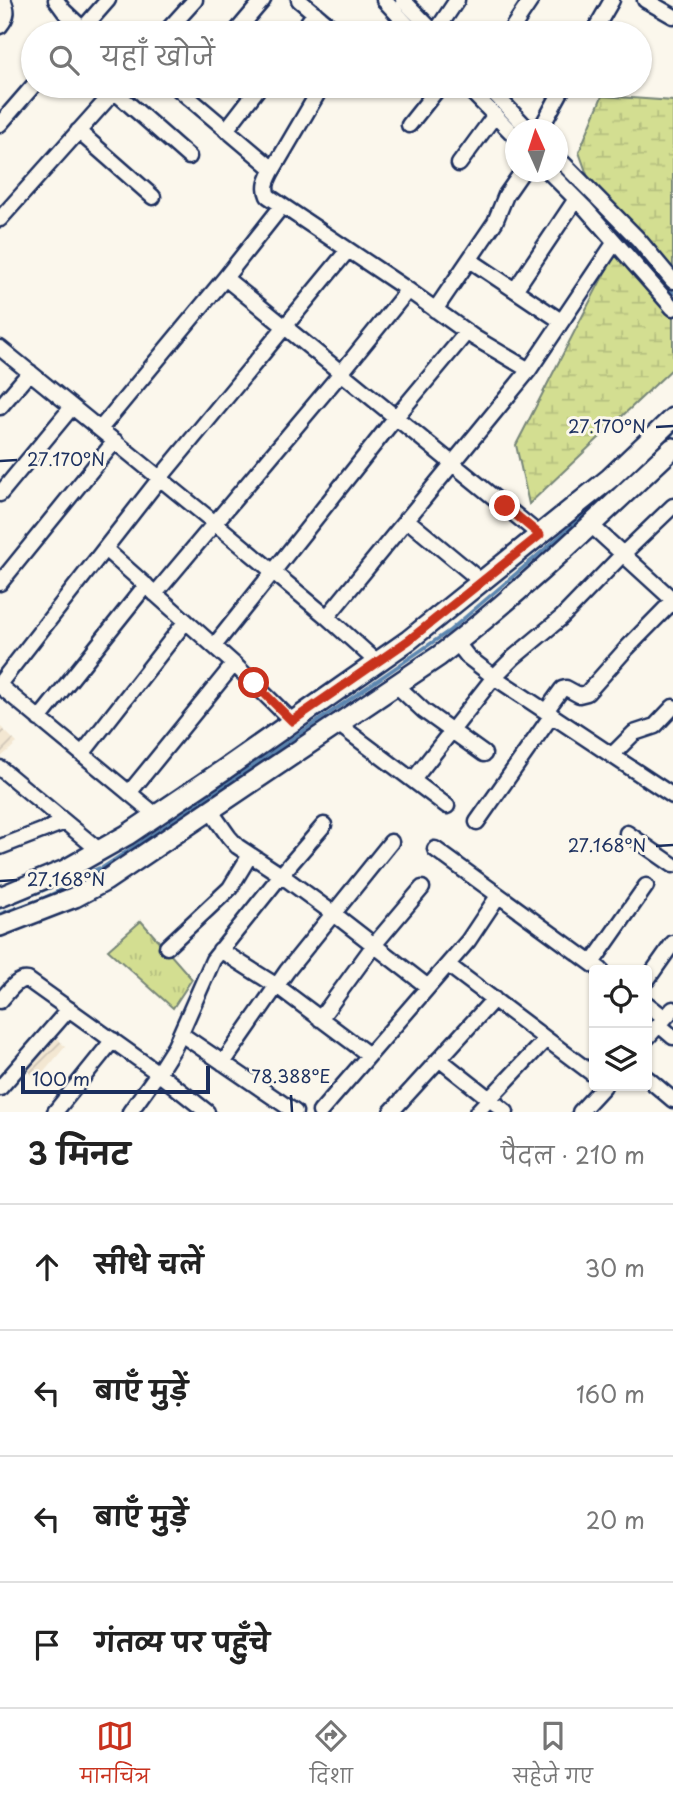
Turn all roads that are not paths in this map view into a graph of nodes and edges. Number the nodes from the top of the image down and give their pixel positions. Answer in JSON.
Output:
{"nodes":[{"id":1,"x":3,"y":0,"type":"edge"},
{"id":2,"x":57,"y":0,"type":"edge"},
{"id":3,"x":108,"y":0,"type":"edge"},
{"id":4,"x":195,"y":0,"type":"edge"},
{"id":5,"x":263,"y":0,"type":"edge"},
{"id":6,"x":299,"y":0,"type":"edge"},
{"id":7,"x":384,"y":0,"type":"edge"},
{"id":8,"x":403,"y":0,"type":"edge"},
{"id":9,"x":457,"y":0,"type":"edge"},
{"id":10,"x":531,"y":0,"type":"edge"},
{"id":11,"x":611,"y":0,"type":"edge"},
{"id":12,"x":645,"y":0,"type":"edge"},
{"id":13,"x":315,"y":13,"type":"junction"},
{"id":14,"x":673,"y":16,"type":"edge"},
{"id":15,"x":72,"y":21,"type":"edge"},
{"id":16,"x":90,"y":21,"type":"edge"},
{"id":17,"x":176,"y":21,"type":"edge"},
{"id":18,"x":245,"y":21,"type":"edge"},
{"id":19,"x":309,"y":21,"type":"edge"},
{"id":20,"x":324,"y":21,"type":"edge"},
{"id":21,"x":400,"y":21,"type":"edge"},
{"id":22,"x":423,"y":21,"type":"edge"},
{"id":23,"x":443,"y":21,"type":"edge"},
{"id":24,"x":517,"y":21,"type":"edge"},
{"id":25,"x":600,"y":21,"type":"edge"},
{"id":26,"x":0,"y":26,"type":"edge"},
{"id":27,"x":23,"y":98,"type":"edge"},
{"id":28,"x":108,"y":98,"type":"edge"},
{"id":29,"x":127,"y":98,"type":"edge"},
{"id":30,"x":192,"y":98,"type":"edge"},
{"id":31,"x":251,"y":98,"type":"edge"},
{"id":32,"x":315,"y":98,"type":"edge"},
{"id":33,"x":430,"y":98,"type":"edge"},
{"id":34,"x":478,"y":98,"type":"edge"},
{"id":35,"x":498,"y":98,"type":"edge"},
{"id":36,"x":557,"y":98,"type":"edge"},
{"id":37,"x":495,"y":115,"type":"junction"},
{"id":38,"x":518,"y":119,"type":"edge"},
{"id":39,"x":546,"y":119,"type":"edge"},
{"id":40,"x":0,"y":124,"type":"edge"},
{"id":41,"x":409,"y":125,"type":"dead end"},
{"id":42,"x":505,"y":125,"type":"edge"},
{"id":43,"x":226,"y":130,"type":"junction"},
{"id":44,"x":78,"y":131,"type":"junction"},
{"id":45,"x":189,"y":157,"type":"dead end"},
{"id":46,"x":459,"y":164,"type":"dead end"},
{"id":47,"x":568,"y":168,"type":"edge"},
{"id":48,"x":273,"y":169,"type":"junction"},
{"id":49,"x":515,"y":182,"type":"edge"},
{"id":50,"x":559,"y":182,"type":"edge"},
{"id":51,"x":153,"y":197,"type":"dead end"},
{"id":52,"x":576,"y":199,"type":"junction"},
{"id":53,"x":282,"y":206,"type":"junction"},
{"id":54,"x":0,"y":219,"type":"edge"},
{"id":55,"x":615,"y":242,"type":"junction"},
{"id":56,"x":348,"y":250,"type":"junction"},
{"id":57,"x":470,"y":260,"type":"junction"},
{"id":58,"x":225,"y":278,"type":"junction"},
{"id":59,"x":673,"y":281,"type":"edge"},
{"id":60,"x":408,"y":290,"type":"junction"},
{"id":61,"x":515,"y":290,"type":"junction"},
{"id":62,"x":673,"y":308,"type":"edge"},
{"id":63,"x":435,"y":310,"type":"junction"},
{"id":64,"x":561,"y":321,"type":"junction"},
{"id":65,"x":284,"y":326,"type":"junction"},
{"id":66,"x":467,"y":332,"type":"junction"},
{"id":67,"x":0,"y":348,"type":"edge"},
{"id":68,"x":529,"y":370,"type":"junction"},
{"id":69,"x":30,"y":372,"type":"junction"},
{"id":70,"x":341,"y":373,"type":"junction"},
{"id":71,"x":0,"y":407,"type":"edge"},
{"id":72,"x":72,"y":407,"type":"junction"},
{"id":73,"x":396,"y":417,"type":"junction"},
{"id":74,"x":673,"y":418,"type":"edge"},
{"id":75,"x":100,"y":429,"type":"junction"},
{"id":76,"x":115,"y":441,"type":"junction"},
{"id":77,"x":673,"y":448,"type":"edge"},
{"id":78,"x":452,"y":463,"type":"junction"},
{"id":79,"x":160,"y":478,"type":"junction"},
{"id":80,"x":0,"y":494,"type":"edge"},
{"id":81,"x":673,"y":506,"type":"edge"},
{"id":82,"x":406,"y":519,"type":"junction"},
{"id":83,"x":216,"y":524,"type":"junction"},
{"id":84,"x":591,"y":525,"type":"junction"},
{"id":85,"x":540,"y":535,"type":"junction"},
{"id":86,"x":105,"y":549,"type":"junction"},
{"id":87,"x":623,"y":554,"type":"junction"},
{"id":88,"x":273,"y":572,"type":"junction"},
{"id":89,"x":482,"y":582,"type":"junction"},
{"id":90,"x":0,"y":583,"type":"edge"},
{"id":91,"x":150,"y":589,"type":"junction"},
{"id":92,"x":673,"y":601,"type":"edge"},
{"id":93,"x":327,"y":617,"type":"junction"},
{"id":94,"x":186,"y":621,"type":"junction"},
{"id":95,"x":457,"y":643,"type":"junction"},
{"id":96,"x":214,"y":646,"type":"junction"},
{"id":97,"x":377,"y":662,"type":"junction"},
{"id":98,"x":234,"y":664,"type":"junction"},
{"id":99,"x":494,"y":677,"type":"junction"},
{"id":100,"x":0,"y":685,"type":"edge"},
{"id":101,"x":396,"y":685,"type":"junction"},
{"id":102,"x":673,"y":707,"type":"edge"},
{"id":103,"x":549,"y":713,"type":"junction"},
{"id":104,"x":39,"y":719,"type":"junction"},
{"id":105,"x":292,"y":721,"type":"junction"},
{"id":106,"x":338,"y":724,"type":"junction"},
{"id":107,"x":452,"y":731,"type":"junction"},
{"id":108,"x":82,"y":754,"type":"junction"},
{"id":109,"x":484,"y":754,"type":"dead end"},
{"id":110,"x":612,"y":755,"type":"junction"},
{"id":111,"x":0,"y":768,"type":"edge"},
{"id":112,"x":413,"y":780,"type":"junction"},
{"id":113,"x":128,"y":793,"type":"junction"},
{"id":114,"x":673,"y":796,"type":"edge"},
{"id":115,"x":447,"y":806,"type":"dead end"},
{"id":116,"x":209,"y":810,"type":"junction"},
{"id":117,"x":157,"y":816,"type":"junction"},
{"id":118,"x":65,"y":822,"type":"junction"},
{"id":119,"x":477,"y":822,"type":"dead end"},
{"id":120,"x":324,"y":825,"type":"dead end"},
{"id":121,"x":628,"y":833,"type":"dead end"},
{"id":122,"x":391,"y":842,"type":"dead end"},
{"id":123,"x":0,"y":847,"type":"edge"},
{"id":124,"x":435,"y":849,"type":"dead end"},
{"id":125,"x":100,"y":851,"type":"junction"},
{"id":126,"x":250,"y":855,"type":"junction"},
{"id":127,"x":673,"y":865,"type":"edge"},
{"id":128,"x":281,"y":875,"type":"junction"},
{"id":129,"x":646,"y":886,"type":"dead end"},
{"id":130,"x":422,"y":888,"type":"dead end"},
{"id":131,"x":0,"y":895,"type":"edge"},
{"id":132,"x":498,"y":897,"type":"junction"},
{"id":133,"x":334,"y":914,"type":"junction"},
{"id":134,"x":0,"y":926,"type":"edge"},
{"id":135,"x":673,"y":943,"type":"edge"},
{"id":136,"x":374,"y":945,"type":"junction"},
{"id":137,"x":167,"y":947,"type":"dead end"},
{"id":138,"x":220,"y":950,"type":"junction"},
{"id":139,"x":448,"y":965,"type":"junction"},
{"id":140,"x":594,"y":965,"type":"edge"},
{"id":141,"x":598,"y":965,"type":"edge"},
{"id":142,"x":652,"y":973,"type":"edge"},
{"id":143,"x":277,"y":986,"type":"junction"},
{"id":144,"x":428,"y":987,"type":"junction"},
{"id":145,"x":494,"y":999,"type":"junction"},
{"id":146,"x":0,"y":1001,"type":"edge"},
{"id":147,"x":69,"y":1009,"type":"junction"},
{"id":148,"x":666,"y":1017,"type":"edge"},
{"id":149,"x":320,"y":1019,"type":"junction"},
{"id":150,"x":652,"y":1032,"type":"edge"},
{"id":151,"x":181,"y":1034,"type":"junction"},
{"id":152,"x":673,"y":1037,"type":"edge"},
{"id":153,"x":546,"y":1039,"type":"junction"},
{"id":154,"x":113,"y":1040,"type":"junction"},
{"id":155,"x":369,"y":1055,"type":"junction"},
{"id":156,"x":439,"y":1059,"type":"junction"},
{"id":157,"x":223,"y":1063,"type":"junction"},
{"id":158,"x":589,"y":1071,"type":"edge"},
{"id":159,"x":158,"y":1073,"type":"junction"},
{"id":160,"x":652,"y":1082,"type":"edge"},
{"id":161,"x":0,"y":1088,"type":"edge"},
{"id":162,"x":601,"y":1091,"type":"edge"},
{"id":163,"x":489,"y":1099,"type":"junction"},
{"id":164,"x":673,"y":1100,"type":"edge"},
{"id":165,"x":589,"y":1109,"type":"edge"},
{"id":166,"x":55,"y":1112,"type":"edge"},
{"id":167,"x":130,"y":1112,"type":"edge"},
{"id":168,"x":207,"y":1112,"type":"edge"},
{"id":169,"x":295,"y":1112,"type":"edge"},
{"id":170,"x":320,"y":1112,"type":"edge"},
{"id":171,"x":391,"y":1112,"type":"edge"},
{"id":172,"x":477,"y":1112,"type":"edge"},
{"id":173,"x":506,"y":1112,"type":"edge"}],
"edges":[{"from":1,"to":26,"type":"street"},
{"from":2,"to":15,"type":"street"},
{"from":3,"to":16,"type":"street"},
{"from":4,"to":17,"type":"street"},
{"from":5,"to":18,"type":"street"},
{"from":6,"to":13,"type":"street"},
{"from":7,"to":21,"type":"street"},
{"from":8,"to":22,"type":"street"},
{"from":9,"to":23,"type":"street"},
{"from":10,"to":24,"type":"street"},
{"from":11,"to":25,"type":"street"},
{"from":12,"to":14,"type":"street"},
{"from":13,"to":19,"type":"street"},
{"from":13,"to":20,"type":"street"},
{"from":27,"to":40,"type":"street"},
{"from":28,"to":44,"type":"street"},
{"from":29,"to":45,"type":"street"},
{"from":30,"to":43,"type":"street"},
{"from":31,"to":43,"type":"street"},
{"from":32,"to":48,"type":"street"},
{"from":33,"to":41,"type":"street"},
{"from":34,"to":37,"type":"street"},
{"from":35,"to":38,"type":"street"},
{"from":36,"to":39,"type":"street"},
{"from":37,"to":42,"type":"street"},
{"from":37,"to":46,"type":"street"},
{"from":43,"to":48,"type":"street"},
{"from":44,"to":51,"type":"street"},
{"from":44,"to":54,"type":"street"},
{"from":47,"to":59,"type":"street"},
{"from":48,"to":53,"type":"street"},
{"from":49,"to":57,"type":"street"},
{"from":50,"to":52,"type":"street"},
{"from":52,"to":55,"type":"street"},
{"from":52,"to":61,"type":"street"},
{"from":53,"to":56,"type":"street"},
{"from":53,"to":58,"type":"street"},
{"from":55,"to":62,"type":"street"},
{"from":55,"to":64,"type":"street"},
{"from":56,"to":60,"type":"street"},
{"from":56,"to":65,"type":"street"},
{"from":57,"to":61,"type":"street"},
{"from":57,"to":63,"type":"street"},
{"from":58,"to":65,"type":"street"},
{"from":58,"to":75,"type":"street"},
{"from":60,"to":63,"type":"street"},
{"from":60,"to":70,"type":"street"},
{"from":61,"to":64,"type":"street"},
{"from":63,"to":66,"type":"street"},
{"from":64,"to":68,"type":"street"},
{"from":65,"to":70,"type":"street"},
{"from":65,"to":79,"type":"street"},
{"from":66,"to":68,"type":"street"},
{"from":66,"to":73,"type":"street"},
{"from":67,"to":69,"type":"street"},
{"from":68,"to":78,"type":"street"},
{"from":69,"to":71,"type":"street"},
{"from":69,"to":72,"type":"street"},
{"from":70,"to":73,"type":"street"},
{"from":70,"to":83,"type":"street"},
{"from":72,"to":75,"type":"street"},
{"from":72,"to":80,"type":"street"},
{"from":73,"to":78,"type":"street"},
{"from":73,"to":88,"type":"street"},
{"from":74,"to":85,"type":"street"},
{"from":75,"to":76,"type":"street"},
{"from":76,"to":79,"type":"street"},
{"from":76,"to":90,"type":"street"},
{"from":77,"to":84,"type":"street"},
{"from":78,"to":82,"type":"street"},
{"from":78,"to":85,"type":"street"},
{"from":79,"to":83,"type":"street"},
{"from":79,"to":86,"type":"street"},
{"from":81,"to":87,"type":"street"},
{"from":82,"to":89,"type":"street"},
{"from":82,"to":93,"type":"street"},
{"from":83,"to":88,"type":"street"},
{"from":83,"to":91,"type":"street"},
{"from":84,"to":87,"type":"street"},
{"from":84,"to":95,"type":"street"},
{"from":85,"to":89,"type":"street"},
{"from":86,"to":91,"type":"street"},
{"from":86,"to":100,"type":"street"},
{"from":87,"to":92,"type":"street"},
{"from":87,"to":99,"type":"street"},
{"from":88,"to":93,"type":"street"},
{"from":88,"to":96,"type":"street"},
{"from":89,"to":97,"type":"street"},
{"from":91,"to":94,"type":"street"},
{"from":91,"to":104,"type":"street"},
{"from":92,"to":103,"type":"street"},
{"from":93,"to":97,"type":"street"},
{"from":94,"to":96,"type":"street"},
{"from":94,"to":108,"type":"street"},
{"from":95,"to":99,"type":"street"},
{"from":95,"to":101,"type":"street"},
{"from":96,"to":98,"type":"street"},
{"from":97,"to":105,"type":"street"},
{"from":98,"to":105,"type":"street"},
{"from":98,"to":113,"type":"street"},
{"from":99,"to":103,"type":"street"},
{"from":99,"to":107,"type":"street"},
{"from":100,"to":104,"type":"street"},
{"from":101,"to":106,"type":"street"},
{"from":101,"to":107,"type":"street"},
{"from":102,"to":110,"type":"street"},
{"from":103,"to":110,"type":"street"},
{"from":103,"to":119,"type":"street"},
{"from":104,"to":108,"type":"street"},
{"from":105,"to":117,"type":"street"},
{"from":106,"to":112,"type":"street"},
{"from":106,"to":116,"type":"street"},
{"from":107,"to":109,"type":"street"},
{"from":107,"to":112,"type":"street"},
{"from":108,"to":113,"type":"street"},
{"from":110,"to":114,"type":"street"},
{"from":111,"to":118,"type":"street"},
{"from":112,"to":115,"type":"street"},
{"from":113,"to":117,"type":"street"},
{"from":116,"to":126,"type":"street"},
{"from":116,"to":134,"type":"street"},
{"from":117,"to":125,"type":"street"},
{"from":118,"to":123,"type":"street"},
{"from":118,"to":125,"type":"street"},
{"from":120,"to":128,"type":"street"},
{"from":121,"to":127,"type":"street"},
{"from":122,"to":133,"type":"street"},
{"from":124,"to":132,"type":"street"},
{"from":125,"to":131,"type":"street"},
{"from":126,"to":128,"type":"street"},
{"from":126,"to":137,"type":"street"},
{"from":128,"to":133,"type":"street"},
{"from":128,"to":138,"type":"street"},
{"from":129,"to":141,"type":"street"},
{"from":130,"to":136,"type":"street"},
{"from":132,"to":139,"type":"street"},
{"from":132,"to":140,"type":"street"},
{"from":133,"to":136,"type":"street"},
{"from":133,"to":143,"type":"street"},
{"from":135,"to":142,"type":"street"},
{"from":136,"to":144,"type":"street"},
{"from":136,"to":149,"type":"street"},
{"from":138,"to":143,"type":"street"},
{"from":138,"to":151,"type":"street"},
{"from":139,"to":144,"type":"street"},
{"from":139,"to":145,"type":"street"},
{"from":143,"to":149,"type":"street"},
{"from":143,"to":157,"type":"street"},
{"from":144,"to":155,"type":"street"},
{"from":145,"to":153,"type":"street"},
{"from":145,"to":156,"type":"street"},
{"from":146,"to":147,"type":"street"},
{"from":147,"to":154,"type":"street"},
{"from":147,"to":161,"type":"street"},
{"from":148,"to":150,"type":"street"},
{"from":148,"to":152,"type":"street"},
{"from":149,"to":155,"type":"street"},
{"from":151,"to":157,"type":"street"},
{"from":151,"to":159,"type":"street"},
{"from":153,"to":158,"type":"street"},
{"from":153,"to":163,"type":"street"},
{"from":154,"to":159,"type":"street"},
{"from":154,"to":166,"type":"street"},
{"from":155,"to":170,"type":"street"},
{"from":156,"to":163,"type":"street"},
{"from":156,"to":171,"type":"street"},
{"from":157,"to":169,"type":"street"},
{"from":159,"to":167,"type":"street"},
{"from":159,"to":168,"type":"street"},
{"from":160,"to":164,"type":"street"},
{"from":162,"to":165,"type":"street"},
{"from":163,"to":172,"type":"street"},
{"from":163,"to":173,"type":"street"}]}
